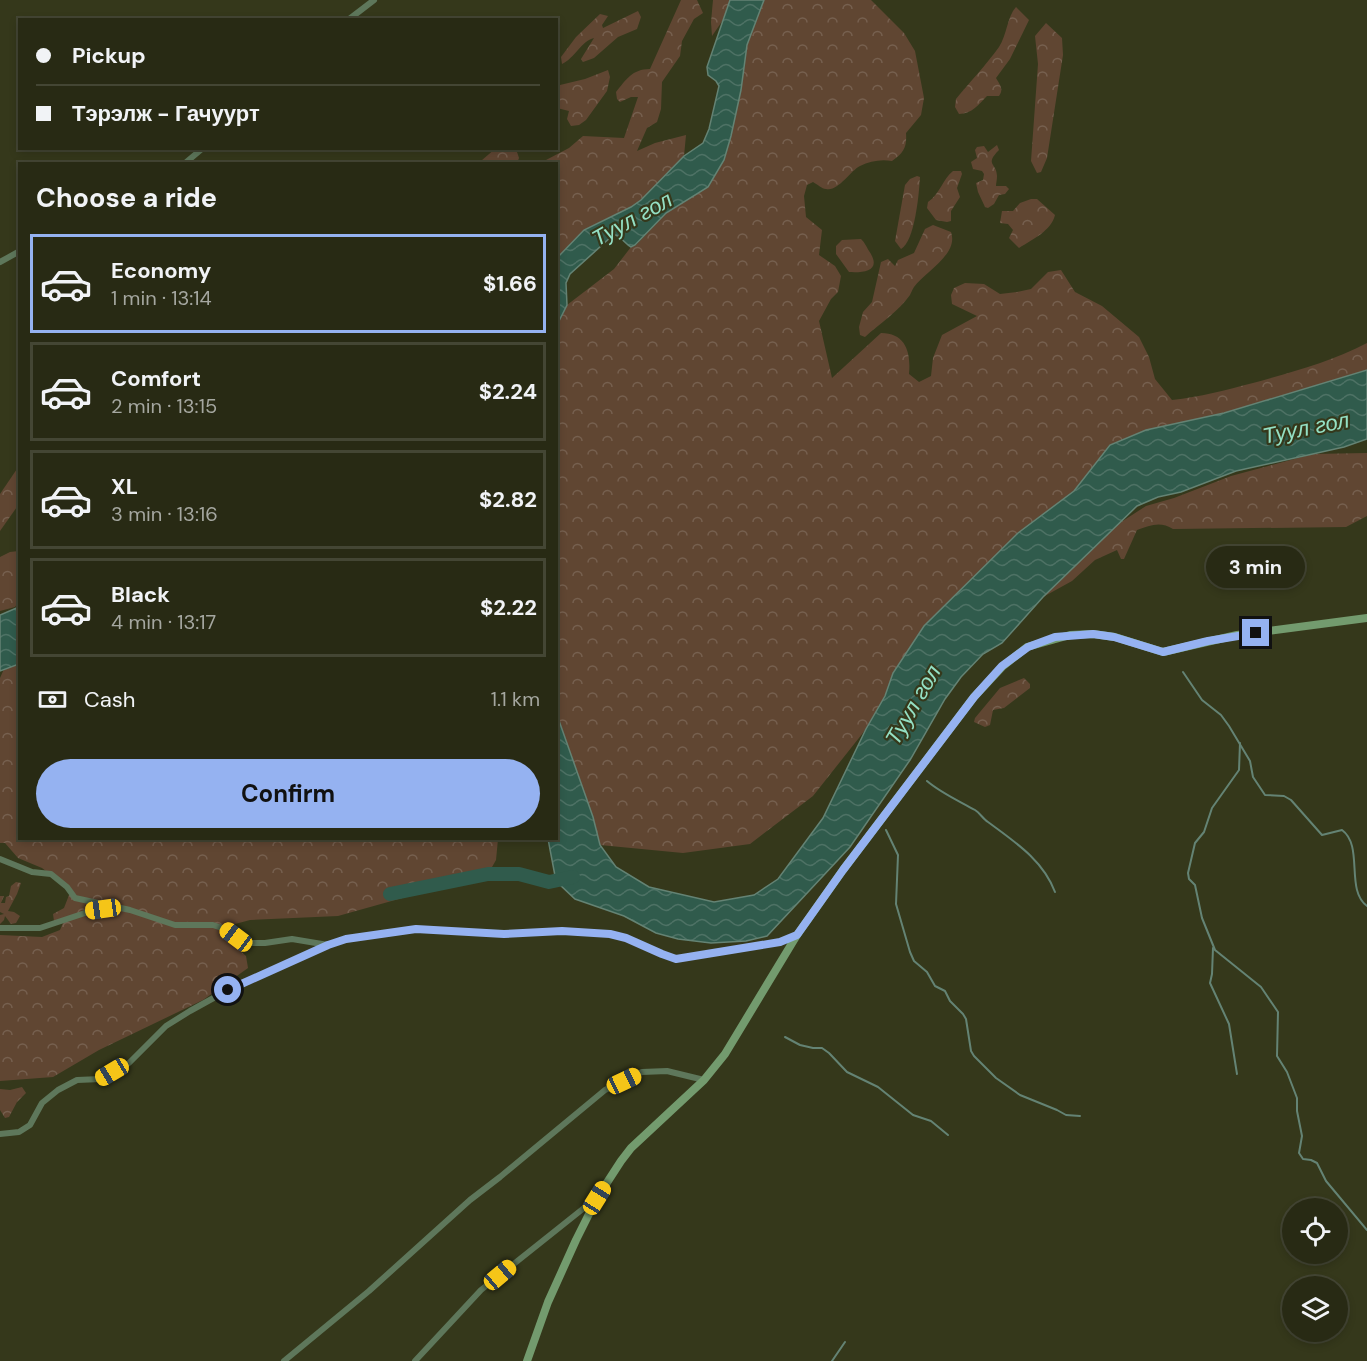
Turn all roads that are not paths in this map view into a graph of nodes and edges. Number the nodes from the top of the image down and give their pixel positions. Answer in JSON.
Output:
{"nodes":[{"id":1,"x":374,"y":0,"type":"edge"},
{"id":2,"x":351,"y":18,"type":"edge"},
{"id":3,"x":200,"y":150,"type":"edge"},
{"id":4,"x":186,"y":162,"type":"edge"},
{"id":5,"x":18,"y":252,"type":"edge"},
{"id":6,"x":0,"y":262,"type":"edge"},
{"id":7,"x":1367,"y":618,"type":"edge"},
{"id":8,"x":0,"y":859,"type":"edge"},
{"id":9,"x":116,"y":907,"type":"junction"},
{"id":10,"x":0,"y":928,"type":"edge"},
{"id":11,"x":797,"y":935,"type":"junction"},
{"id":12,"x":328,"y":945,"type":"junction"},
{"id":13,"x":704,"y":1080,"type":"junction"},
{"id":14,"x":0,"y":1134,"type":"edge"},
{"id":15,"x":597,"y":1198,"type":"junction"},
{"id":16,"x":284,"y":1361,"type":"edge"},
{"id":17,"x":415,"y":1361,"type":"edge"},
{"id":18,"x":527,"y":1361,"type":"edge"}],
"edges":[{"from":1,"to":2,"type":"street"},
{"from":3,"to":4,"type":"street"},
{"from":5,"to":6,"type":"street"},
{"from":7,"to":11,"type":"main road"},
{"from":8,"to":9,"type":"street"},
{"from":9,"to":10,"type":"street"},
{"from":9,"to":12,"type":"street"},
{"from":11,"to":12,"type":"street"},
{"from":11,"to":13,"type":"main road"},
{"from":12,"to":14,"type":"street"},
{"from":13,"to":15,"type":"main road"},
{"from":13,"to":16,"type":"street"},
{"from":15,"to":17,"type":"street"},
{"from":15,"to":18,"type":"main road"}]}
